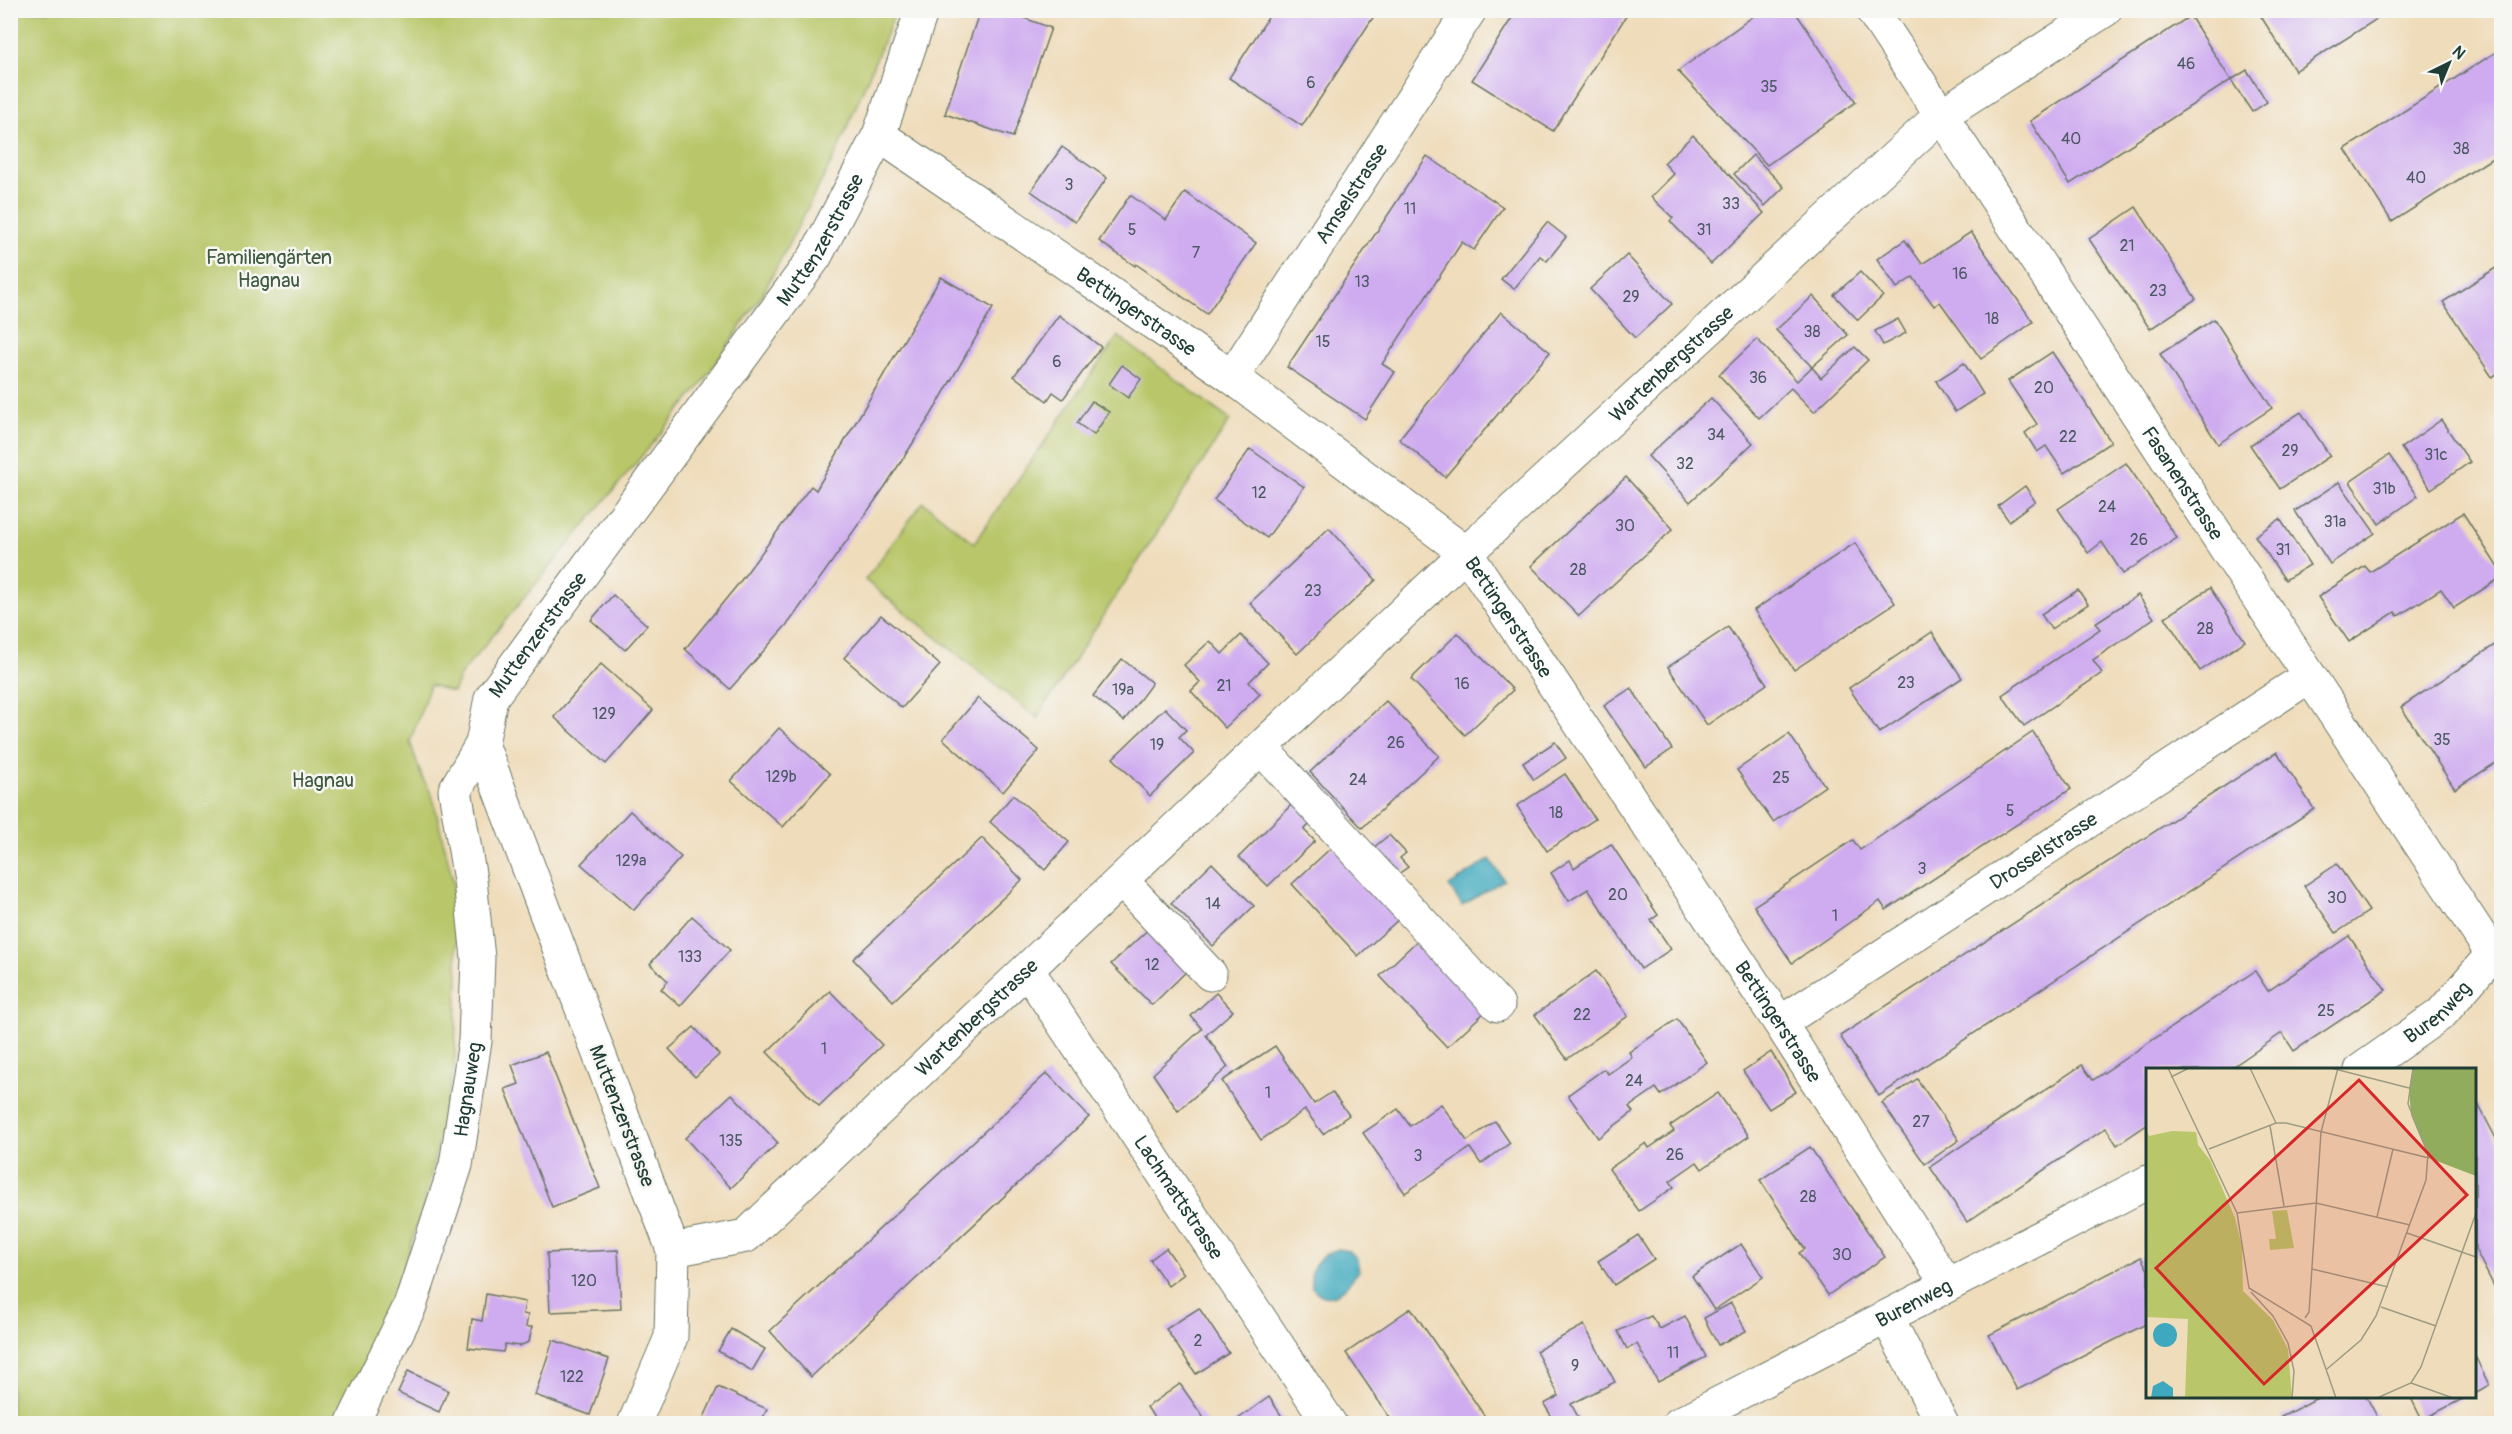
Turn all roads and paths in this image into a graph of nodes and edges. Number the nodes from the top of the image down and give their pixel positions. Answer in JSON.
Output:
{"nodes":[{"id":1,"x":922,"y":10,"type":"edge"},
{"id":2,"x":1470,"y":10,"type":"edge"},
{"id":3,"x":1872,"y":10,"type":"edge"},
{"id":4,"x":2104,"y":10,"type":"edge"},
{"id":5,"x":1941,"y":115,"type":"junction"},
{"id":6,"x":879,"y":135,"type":"junction"},
{"id":7,"x":1232,"y":377,"type":"junction"},
{"id":8,"x":1466,"y":553,"type":"junction"},
{"id":9,"x":2308,"y":677,"type":"junction"},
{"id":10,"x":482,"y":744,"type":"junction"},
{"id":11,"x":1261,"y":748,"type":"junction"},
{"id":12,"x":1122,"y":881,"type":"junction"},
{"id":13,"x":2497,"y":949,"type":"edge"},
{"id":14,"x":1028,"y":971,"type":"junction"},
{"id":15,"x":1210,"y":974,"type":"dead end"},
{"id":16,"x":1498,"y":1005,"type":"dead end"},
{"id":17,"x":1780,"y":1023,"type":"junction"},
{"id":18,"x":2364,"y":1068,"type":"edge"},
{"id":19,"x":2146,"y":1183,"type":"edge"},
{"id":20,"x":673,"y":1250,"type":"junction"},
{"id":21,"x":1947,"y":1284,"type":"junction"},
{"id":22,"x":1887,"y":1317,"type":"junction"},
{"id":23,"x":352,"y":1424,"type":"edge"},
{"id":24,"x":634,"y":1424,"type":"edge"},
{"id":25,"x":1330,"y":1424,"type":"edge"},
{"id":26,"x":1679,"y":1424,"type":"edge"},
{"id":27,"x":1942,"y":1424,"type":"edge"}],
"edges":[{"from":1,"to":6,"type":"street","name":"Muttenzerstrasse"},
{"from":2,"to":7,"type":"street","name":"Amselstrasse"},
{"from":3,"to":5,"type":"street","name":"Fasanenstrasse"},
{"from":4,"to":5,"type":"street","name":"Wartenbergstrasse"},
{"from":5,"to":8,"type":"street","name":"Wartenbergstrasse"},
{"from":5,"to":9,"type":"street","name":"Fasanenstrasse"},
{"from":6,"to":7,"type":"street","name":"Bettingerstrasse"},
{"from":6,"to":10,"type":"street","name":"Muttenzerstrasse"},
{"from":7,"to":8,"type":"street","name":"Bettingerstrasse"},
{"from":8,"to":11,"type":"street","name":"Wartenbergstrasse"},
{"from":8,"to":17,"type":"street","name":"Bettingerstrasse"},
{"from":9,"to":13,"type":"street","name":"Fasanenstrasse"},
{"from":9,"to":17,"type":"street","name":"Drosselstrasse"},
{"from":10,"to":20,"type":"street","name":"Muttenzerstrasse"},
{"from":10,"to":23,"type":"street","name":"Hagnauweg"},
{"from":11,"to":12,"type":"street","name":"Wartenbergstrasse"},
{"from":11,"to":16,"type":"street"},
{"from":12,"to":14,"type":"street","name":"Wartenbergstrasse"},
{"from":12,"to":15,"type":"street"},
{"from":13,"to":18,"type":"street","name":"Burenweg"},
{"from":14,"to":20,"type":"street","name":"Wartenbergstrasse"},
{"from":14,"to":25,"type":"street","name":"Lachmattstrasse"},
{"from":17,"to":21,"type":"street","name":"Bettingerstrasse"},
{"from":19,"to":21,"type":"street","name":"Burenweg"},
{"from":20,"to":24,"type":"street","name":"Muttenzerstrasse"},
{"from":21,"to":22,"type":"street","name":"Burenweg"},
{"from":22,"to":26,"type":"street","name":"Burenweg"},
{"from":22,"to":27,"type":"street"}]}
